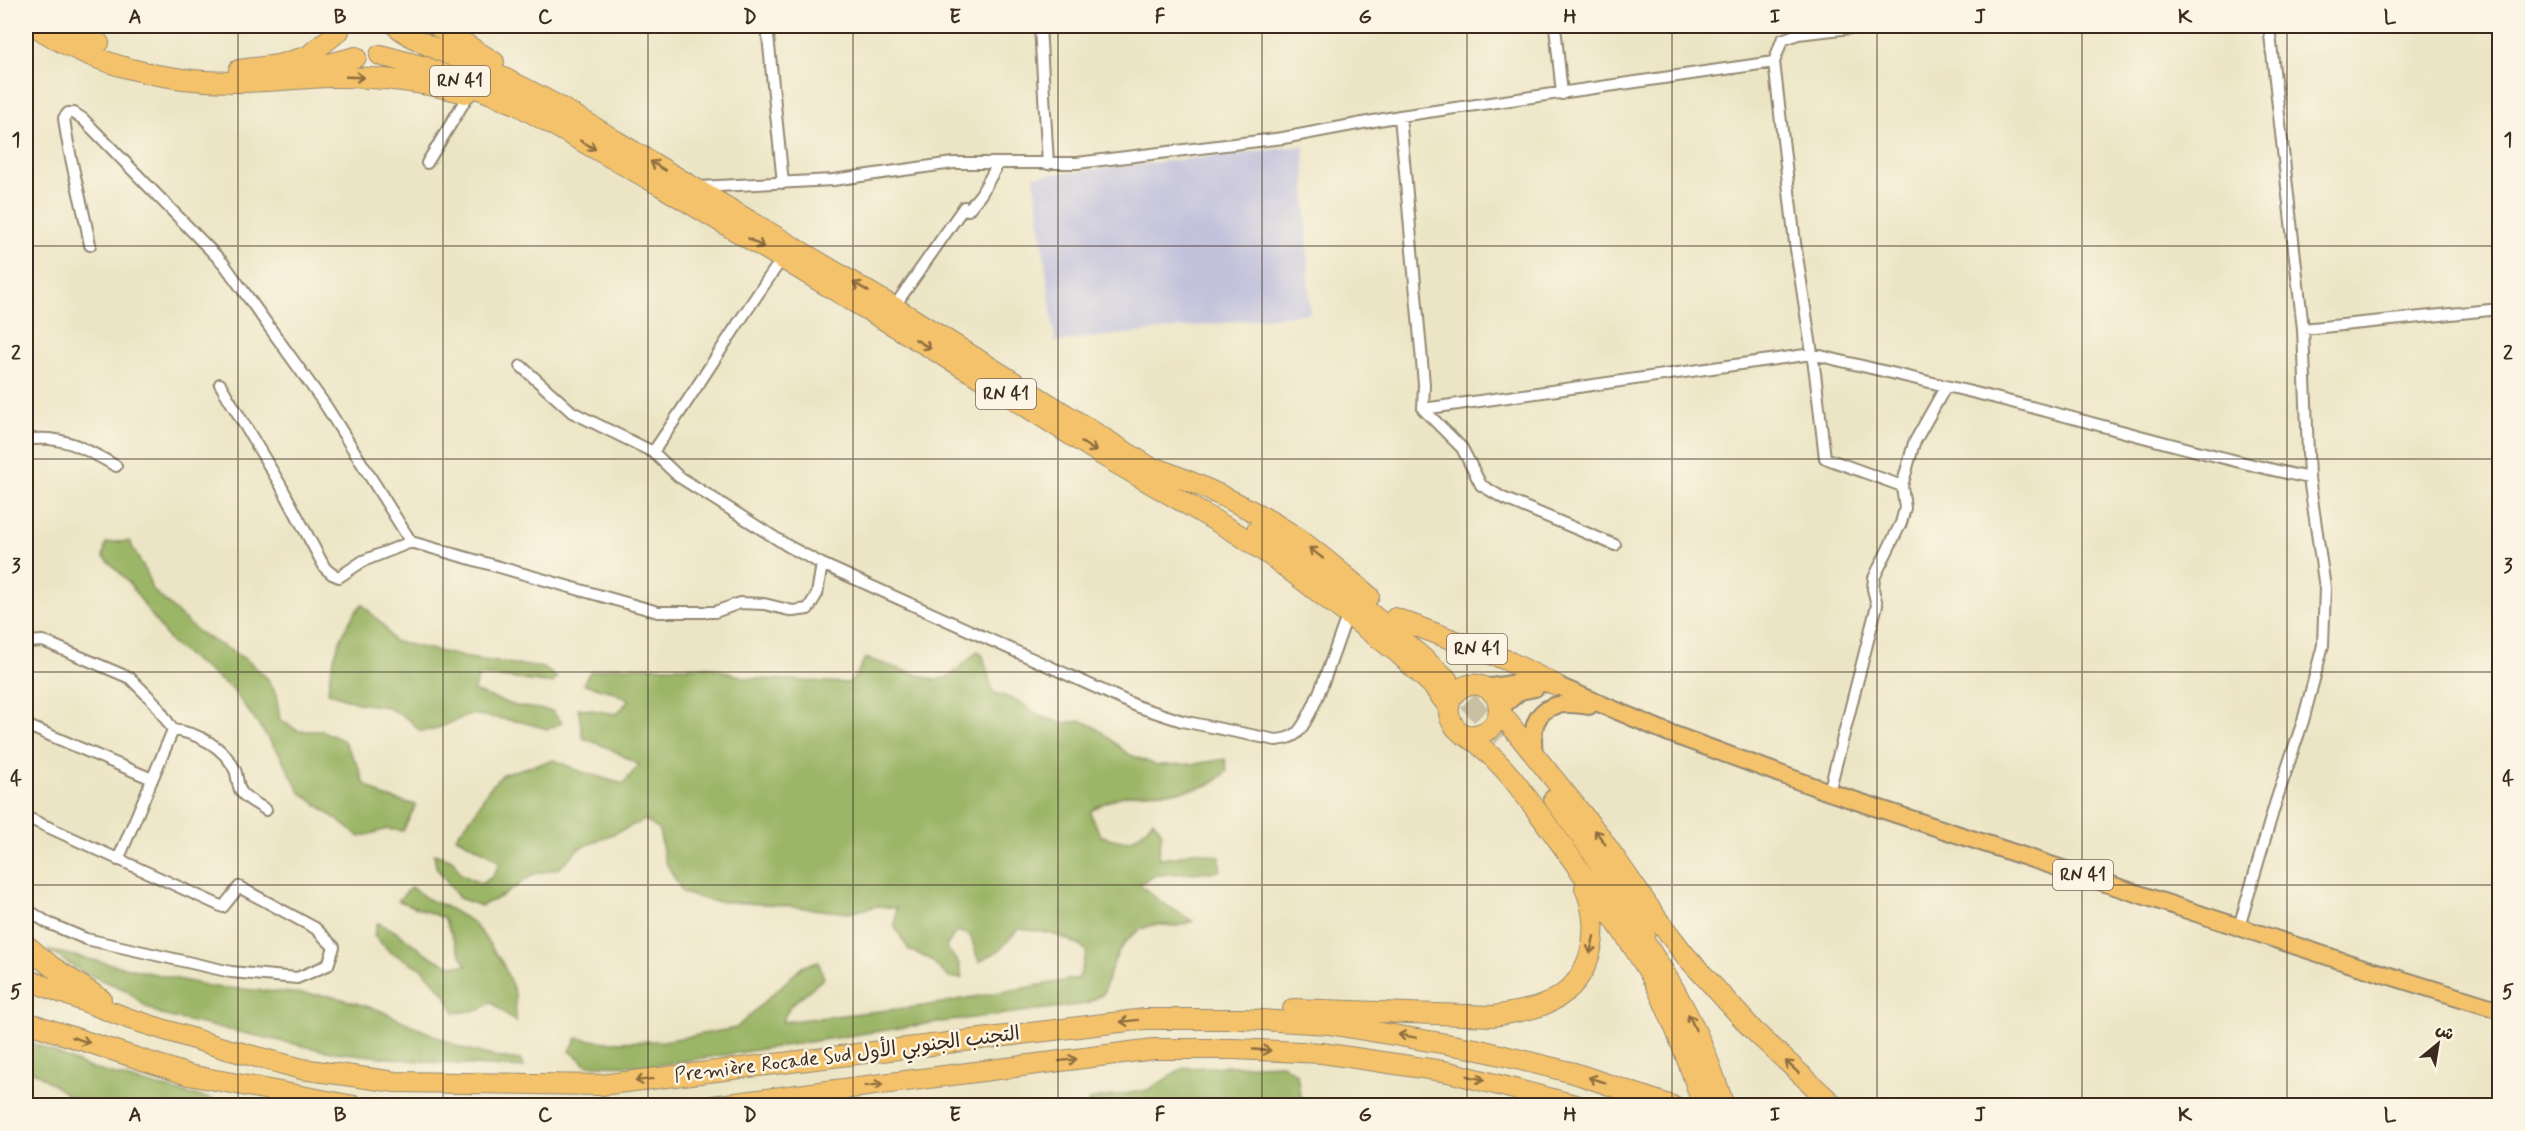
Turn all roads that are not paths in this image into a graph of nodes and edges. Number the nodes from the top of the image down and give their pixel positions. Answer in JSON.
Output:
{"nodes":[{"id":1,"x":35,"y":26,"type":"edge"},
{"id":2,"x":62,"y":26,"type":"edge"},
{"id":3,"x":391,"y":26,"type":"edge"},
{"id":4,"x":396,"y":26,"type":"edge"},
{"id":5,"x":437,"y":26,"type":"edge"},
{"id":6,"x":766,"y":26,"type":"edge"},
{"id":7,"x":1040,"y":26,"type":"edge"},
{"id":8,"x":1556,"y":26,"type":"edge"},
{"id":9,"x":1868,"y":26,"type":"edge"},
{"id":10,"x":2268,"y":26,"type":"edge"},
{"id":11,"x":340,"y":28,"type":"edge"},
{"id":12,"x":380,"y":55,"type":"junction"},
{"id":13,"x":356,"y":57,"type":"junction"},
{"id":14,"x":1774,"y":62,"type":"junction"},
{"id":15,"x":239,"y":82,"type":"junction"},
{"id":16,"x":469,"y":94,"type":"junction"},
{"id":17,"x":1562,"y":94,"type":"junction"},
{"id":18,"x":577,"y":116,"type":"junction"},
{"id":19,"x":1400,"y":116,"type":"junction"},
{"id":20,"x":537,"y":117,"type":"junction"},
{"id":21,"x":427,"y":163,"type":"dead end"},
{"id":22,"x":998,"y":164,"type":"junction"},
{"id":23,"x":1048,"y":164,"type":"junction"},
{"id":24,"x":783,"y":183,"type":"junction"},
{"id":25,"x":693,"y":187,"type":"junction"},
{"id":26,"x":90,"y":245,"type":"dead end"},
{"id":27,"x":782,"y":259,"type":"junction"},
{"id":28,"x":894,"y":307,"type":"junction"},
{"id":29,"x":2499,"y":309,"type":"edge"},
{"id":30,"x":2303,"y":329,"type":"junction"},
{"id":31,"x":1812,"y":354,"type":"junction"},
{"id":32,"x":521,"y":366,"type":"dead end"},
{"id":33,"x":220,"y":384,"type":"dead end"},
{"id":34,"x":1946,"y":386,"type":"junction"},
{"id":35,"x":1423,"y":409,"type":"junction"},
{"id":36,"x":26,"y":440,"type":"edge"},
{"id":37,"x":653,"y":452,"type":"junction"},
{"id":38,"x":1143,"y":463,"type":"junction"},
{"id":39,"x":116,"y":466,"type":"dead end"},
{"id":40,"x":2309,"y":478,"type":"junction"},
{"id":41,"x":1902,"y":486,"type":"junction"},
{"id":42,"x":411,"y":542,"type":"junction"},
{"id":43,"x":1615,"y":545,"type":"dead end"},
{"id":44,"x":822,"y":564,"type":"junction"},
{"id":45,"x":1348,"y":614,"type":"junction"},
{"id":46,"x":1395,"y":618,"type":"junction"},
{"id":47,"x":26,"y":642,"type":"edge"},
{"id":48,"x":1447,"y":680,"type":"tunnel mouth"},
{"id":49,"x":1556,"y":685,"type":"junction"},
{"id":50,"x":1479,"y":686,"type":"junction"},
{"id":51,"x":1448,"y":706,"type":"junction"},
{"id":52,"x":1594,"y":706,"type":"junction"},
{"id":53,"x":1498,"y":714,"type":"junction"},
{"id":54,"x":26,"y":725,"type":"edge"},
{"id":55,"x":173,"y":730,"type":"junction"},
{"id":56,"x":1669,"y":733,"type":"junction"},
{"id":57,"x":1467,"y":735,"type":"junction"},
{"id":58,"x":1509,"y":744,"type":"tunnel mouth"},
{"id":59,"x":1534,"y":753,"type":"junction"},
{"id":60,"x":152,"y":779,"type":"junction"},
{"id":61,"x":1829,"y":792,"type":"junction"},
{"id":62,"x":266,"y":810,"type":"dead end"},
{"id":63,"x":26,"y":817,"type":"edge"},
{"id":64,"x":1567,"y":851,"type":"junction"},
{"id":65,"x":1595,"y":856,"type":"junction"},
{"id":66,"x":118,"y":860,"type":"junction"},
{"id":67,"x":26,"y":909,"type":"edge"},
{"id":68,"x":2239,"y":927,"type":"junction"},
{"id":69,"x":26,"y":945,"type":"edge"},
{"id":70,"x":26,"y":980,"type":"edge"},
{"id":71,"x":1679,"y":994,"type":"junction"},
{"id":72,"x":2499,"y":1010,"type":"edge"},
{"id":73,"x":1172,"y":1018,"type":"junction"},
{"id":74,"x":130,"y":1019,"type":"junction"},
{"id":75,"x":26,"y":1022,"type":"edge"},
{"id":76,"x":1753,"y":1030,"type":"junction"},
{"id":77,"x":354,"y":1106,"type":"edge"},
{"id":78,"x":712,"y":1106,"type":"edge"},
{"id":79,"x":1579,"y":1106,"type":"edge"},
{"id":80,"x":1672,"y":1106,"type":"edge"},
{"id":81,"x":1703,"y":1106,"type":"edge"},
{"id":82,"x":1724,"y":1106,"type":"edge"},
{"id":83,"x":1835,"y":1106,"type":"edge"}],
"edges":[{"from":1,"to":15,"type":"highway"},
{"from":2,"to":11,"type":"highway"},
{"from":3,"to":12,"type":"highway"},
{"from":4,"to":18,"type":"highway","number":"RN 41"},
{"from":5,"to":18,"type":"highway","number":"RN 41"},
{"from":6,"to":24,"type":"street"},
{"from":7,"to":23,"type":"street"},
{"from":8,"to":17,"type":"street"},
{"from":9,"to":14,"type":"street"},
{"from":10,"to":30,"type":"street"},
{"from":11,"to":13,"type":"highway"},
{"from":12,"to":13,"type":"highway"},
{"from":12,"to":20,"type":"highway","number":"RN 41"},
{"from":13,"to":15,"type":"highway"},
{"from":14,"to":17,"type":"street"},
{"from":14,"to":31,"type":"street"},
{"from":15,"to":16,"type":"highway","one_way":true},
{"from":16,"to":20,"type":"highway"},
{"from":16,"to":21,"type":"street"},
{"from":17,"to":19,"type":"street"},
{"from":25,"to":18,"type":"highway","number":"RN 41","one_way":true},
{"from":19,"to":23,"type":"street"},
{"from":19,"to":35,"type":"street"},
{"from":20,"to":27,"type":"highway","number":"RN 41","one_way":true},
{"from":22,"to":23,"type":"street"},
{"from":22,"to":24,"type":"street"},
{"from":22,"to":28,"type":"street"},
{"from":24,"to":25,"type":"street"},
{"from":28,"to":25,"type":"highway","number":"RN 41","one_way":true},
{"from":26,"to":42,"type":"street"},
{"from":27,"to":37,"type":"street"},
{"from":27,"to":45,"type":"highway","number":"RN 41","one_way":true},
{"from":28,"to":38,"type":"highway","number":"RN 41"},
{"from":29,"to":30,"type":"street"},
{"from":30,"to":40,"type":"street"},
{"from":31,"to":34,"type":"street"},
{"from":31,"to":35,"type":"street"},
{"from":31,"to":41,"type":"street"},
{"from":32,"to":37,"type":"street"},
{"from":33,"to":42,"type":"street"},
{"from":34,"to":40,"type":"street"},
{"from":34,"to":41,"type":"street"},
{"from":35,"to":43,"type":"street"},
{"from":36,"to":39,"type":"street"},
{"from":37,"to":44,"type":"street"},
{"from":46,"to":38,"type":"highway","number":"RN 41","one_way":true},
{"from":38,"to":48,"type":"highway"},
{"from":40,"to":68,"type":"street"},
{"from":41,"to":61,"type":"street"},
{"from":42,"to":44,"type":"street"},
{"from":44,"to":45,"type":"street"},
{"from":45,"to":51,"type":"highway","number":"RN 41"},
{"from":46,"to":49,"type":"highway","number":"RN 41"},
{"from":46,"to":50,"type":"highway","number":"RN 41"},
{"from":47,"to":55,"type":"street"},
{"from":49,"to":50,"type":"main road"},
{"from":49,"to":56,"type":"main road"},
{"from":50,"to":51,"type":"highway"},
{"from":50,"to":53,"type":"highway"},
{"from":51,"to":57,"type":"highway"},
{"from":52,"to":53,"type":"main road"},
{"from":52,"to":56,"type":"main road"},
{"from":52,"to":59,"type":"main road"},
{"from":53,"to":57,"type":"highway"},
{"from":53,"to":59,"type":"highway"},
{"from":53,"to":71,"type":"highway"},
{"from":54,"to":60,"type":"street"},
{"from":55,"to":60,"type":"street"},
{"from":55,"to":62,"type":"street"},
{"from":56,"to":61,"type":"main road","number":"RN 41"},
{"from":57,"to":64,"type":"highway"},
{"from":58,"to":65,"type":"highway"},
{"from":76,"to":59,"type":"highway","one_way":true},
{"from":60,"to":66,"type":"street"},
{"from":61,"to":68,"type":"main road","number":"RN 41"},
{"from":63,"to":66,"type":"street"},
{"from":64,"to":73,"type":"highway","one_way":true},
{"from":64,"to":81,"type":"highway"},
{"from":65,"to":71,"type":"highway"},
{"from":65,"to":76,"type":"highway"},
{"from":66,"to":67,"type":"street"},
{"from":68,"to":72,"type":"main road","number":"RN 41"},
{"from":69,"to":74,"type":"highway"},
{"from":70,"to":74,"type":"highway","name":"Première Rocade Sud التجنب الجنوبي الأول"},
{"from":82,"to":71,"type":"highway","one_way":true},
{"from":73,"to":74,"type":"highway","name":"Première Rocade Sud التجنب الجنوبي الأول","one_way":true},
{"from":80,"to":73,"type":"highway","name":"Première Rocade Sud التجنب الجنوبي الأول","one_way":true},
{"from":75,"to":77,"type":"highway","one_way":true},
{"from":83,"to":76,"type":"highway","one_way":true},
{"from":78,"to":79,"type":"highway","name":"Première Rocade Sud التجنب الجنوبي الأول","one_way":true}]}
